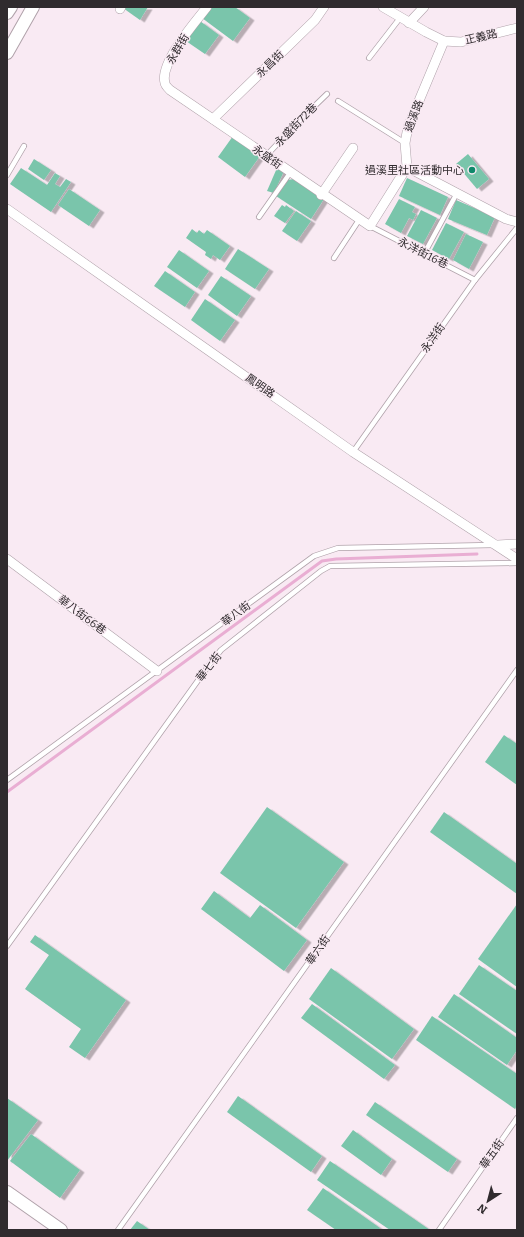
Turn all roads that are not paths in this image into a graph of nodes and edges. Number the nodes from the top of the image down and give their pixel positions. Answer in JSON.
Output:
{"nodes":[{"id":1,"x":11,"y":7,"type":"edge"},
{"id":2,"x":33,"y":7,"type":"edge"},
{"id":3,"x":207,"y":7,"type":"edge"},
{"id":4,"x":324,"y":7,"type":"edge"},
{"id":5,"x":383,"y":7,"type":"edge"},
{"id":6,"x":424,"y":7,"type":"edge"},
{"id":7,"x":7,"y":13,"type":"edge"},
{"id":8,"x":400,"y":18,"type":"junction"},
{"id":9,"x":409,"y":23,"type":"junction"},
{"id":10,"x":517,"y":28,"type":"edge"},
{"id":11,"x":444,"y":41,"type":"junction"},
{"id":12,"x":7,"y":53,"type":"edge"},
{"id":13,"x":369,"y":58,"type":"dead end"},
{"id":14,"x":327,"y":94,"type":"dead end"},
{"id":15,"x":338,"y":101,"type":"dead end"},
{"id":16,"x":213,"y":119,"type":"junction"},
{"id":17,"x":405,"y":143,"type":"junction"},
{"id":18,"x":24,"y":146,"type":"dead end"},
{"id":19,"x":353,"y":148,"type":"dead end"},
{"id":20,"x":266,"y":156,"type":"junction"},
{"id":21,"x":407,"y":167,"type":"junction"},
{"id":22,"x":290,"y":173,"type":"junction"},
{"id":23,"x":7,"y":175,"type":"edge"},
{"id":24,"x":457,"y":193,"type":"junction"},
{"id":25,"x":321,"y":195,"type":"junction"},
{"id":26,"x":7,"y":208,"type":"edge"},
{"id":27,"x":259,"y":217,"type":"dead end"},
{"id":28,"x":359,"y":220,"type":"junction"},
{"id":29,"x":517,"y":222,"type":"edge"},
{"id":30,"x":370,"y":226,"type":"junction"},
{"id":31,"x":517,"y":228,"type":"edge"},
{"id":32,"x":424,"y":254,"type":"junction"},
{"id":33,"x":334,"y":258,"type":"dead end"},
{"id":34,"x":475,"y":280,"type":"junction"},
{"id":35,"x":353,"y":452,"type":"junction"},
{"id":36,"x":517,"y":544,"type":"edge"},
{"id":37,"x":498,"y":545,"type":"junction"},
{"id":38,"x":7,"y":559,"type":"edge"},
{"id":39,"x":517,"y":559,"type":"edge"},
{"id":40,"x":517,"y":564,"type":"edge"},
{"id":41,"x":517,"y":670,"type":"edge"},
{"id":42,"x":157,"y":671,"type":"junction"},
{"id":43,"x":7,"y":780,"type":"edge"},
{"id":44,"x":7,"y":946,"type":"edge"},
{"id":45,"x":517,"y":1118,"type":"edge"},
{"id":46,"x":7,"y":1192,"type":"edge"},
{"id":47,"x":61,"y":1230,"type":"edge"},
{"id":48,"x":118,"y":1230,"type":"edge"},
{"id":49,"x":439,"y":1230,"type":"edge"}],
"edges":[{"from":1,"to":7,"type":"street"},
{"from":2,"to":12,"type":"street"},
{"from":3,"to":16,"type":"street","name":"永群街"},
{"from":4,"to":16,"type":"street","name":"永昌街"},
{"from":5,"to":8,"type":"street"},
{"from":6,"to":9,"type":"street"},
{"from":8,"to":9,"type":"street"},
{"from":8,"to":13,"type":"lane"},
{"from":9,"to":11,"type":"street"},
{"from":10,"to":11,"type":"street","name":"正義路"},
{"from":11,"to":17,"type":"street","name":"過溪路"},
{"from":14,"to":20,"type":"lane","name":"永盛街72巷"},
{"from":15,"to":17,"type":"lane"},
{"from":16,"to":20,"type":"street","name":"永盛街"},
{"from":17,"to":21,"type":"street","name":"過溪路"},
{"from":18,"to":23,"type":"lane"},
{"from":19,"to":25,"type":"street"},
{"from":20,"to":22,"type":"street","name":"永盛街"},
{"from":21,"to":24,"type":"street"},
{"from":21,"to":30,"type":"street"},
{"from":22,"to":25,"type":"street","name":"永盛街"},
{"from":22,"to":27,"type":"lane"},
{"from":24,"to":29,"type":"street"},
{"from":24,"to":32,"type":"lane"},
{"from":25,"to":28,"type":"street","name":"永盛街"},
{"from":26,"to":35,"type":"street","name":"鳳明路"},
{"from":28,"to":30,"type":"street","name":"永盛街"},
{"from":28,"to":33,"type":"lane"},
{"from":30,"to":32,"type":"lane","name":"永洋街16巷"},
{"from":31,"to":34,"type":"lane","name":"永洋街"},
{"from":32,"to":34,"type":"lane","name":"永洋街16巷"},
{"from":34,"to":35,"type":"lane","name":"永洋街"},
{"from":35,"to":37,"type":"street","name":"鳳明路"},
{"from":36,"to":37,"type":"street"},
{"from":37,"to":39,"type":"street","name":"鳳明路"},
{"from":37,"to":42,"type":"lane","name":"華八街"},
{"from":38,"to":42,"type":"street","name":"華八街66巷"},
{"from":40,"to":44,"type":"lane","name":"華七街"},
{"from":41,"to":48,"type":"lane","name":"華六街"},
{"from":42,"to":43,"type":"lane","name":"華八街"},
{"from":45,"to":49,"type":"lane","name":"華五街"},
{"from":46,"to":47,"type":"street"}]}
